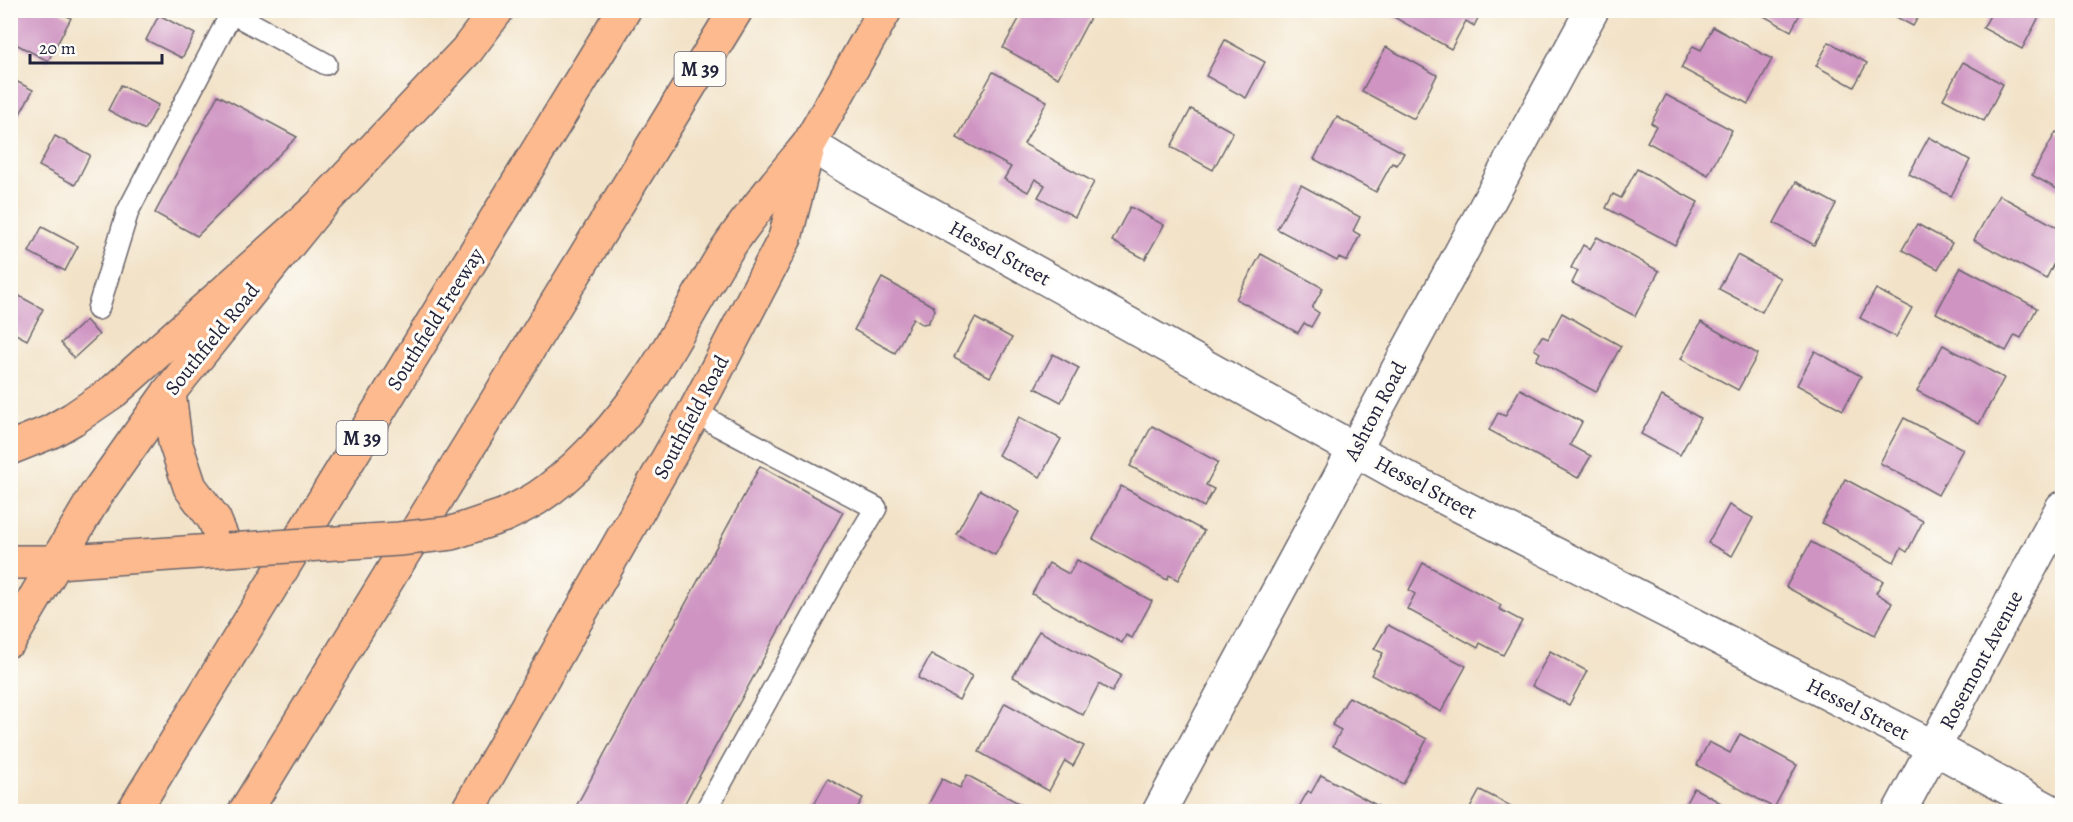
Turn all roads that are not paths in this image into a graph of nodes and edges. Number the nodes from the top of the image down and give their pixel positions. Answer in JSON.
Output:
{"nodes":[{"id":1,"x":497,"y":10,"type":"edge"},
{"id":2,"x":624,"y":10,"type":"edge"},
{"id":3,"x":736,"y":10,"type":"edge"},
{"id":4,"x":885,"y":10,"type":"edge"},
{"id":5,"x":1592,"y":10,"type":"edge"},
{"id":6,"x":232,"y":11,"type":"edge"},
{"id":7,"x":327,"y":64,"type":"dead end"},
{"id":8,"x":809,"y":144,"type":"junction"},
{"id":9,"x":317,"y":208,"type":"junction"},
{"id":10,"x":98,"y":309,"type":"dead end"},
{"id":11,"x":169,"y":392,"type":"junction"},
{"id":12,"x":695,"y":411,"type":"junction"},
{"id":13,"x":10,"y":448,"type":"edge"},
{"id":14,"x":1354,"y":449,"type":"junction"},
{"id":15,"x":2062,"y":508,"type":"edge"},
{"id":16,"x":227,"y":550,"type":"junction"},
{"id":17,"x":10,"y":562,"type":"edge"},
{"id":18,"x":56,"y":562,"type":"junction"},
{"id":19,"x":10,"y":639,"type":"edge"},
{"id":20,"x":1933,"y":747,"type":"junction"},
{"id":21,"x":133,"y":812,"type":"edge"},
{"id":22,"x":245,"y":812,"type":"edge"},
{"id":23,"x":467,"y":812,"type":"edge"},
{"id":24,"x":705,"y":812,"type":"edge"},
{"id":25,"x":1159,"y":812,"type":"edge"},
{"id":26,"x":1899,"y":812,"type":"edge"},
{"id":27,"x":2052,"y":812,"type":"edge"}],
"edges":[{"from":1,"to":9,"type":"main road","name":"Southfield Road"},
{"from":2,"to":21,"type":"main road","name":"Southfield Freeway","number":"M 39"},
{"from":3,"to":22,"type":"main road","number":"M 39"},
{"from":4,"to":8,"type":"main road","name":"Southfield Road"},
{"from":5,"to":14,"type":"street","name":"Ashton Road"},
{"from":6,"to":7,"type":"lane"},
{"from":6,"to":10,"type":"lane"},
{"from":8,"to":12,"type":"main road","name":"Southfield Road"},
{"from":8,"to":14,"type":"street","name":"Hessel Street"},
{"from":8,"to":16,"type":"main road","bridge":true},
{"from":9,"to":11,"type":"main road","name":"Southfield Road"},
{"from":9,"to":13,"type":"main road"},
{"from":11,"to":16,"type":"main road"},
{"from":11,"to":18,"type":"main road","name":"Southfield Road"},
{"from":12,"to":23,"type":"main road","name":"Southfield Road"},
{"from":12,"to":24,"type":"lane"},
{"from":14,"to":20,"type":"street","name":"Hessel Street"},
{"from":14,"to":25,"type":"street","name":"Ashton Road"},
{"from":15,"to":20,"type":"street","name":"Rosemont Avenue"},
{"from":16,"to":18,"type":"main road"},
{"from":17,"to":18,"type":"main road"},
{"from":18,"to":19,"type":"main road","name":"Southfield Road"},
{"from":20,"to":26,"type":"street","name":"Rosemont Avenue"},
{"from":20,"to":27,"type":"street","name":"Hessel Street"}]}
